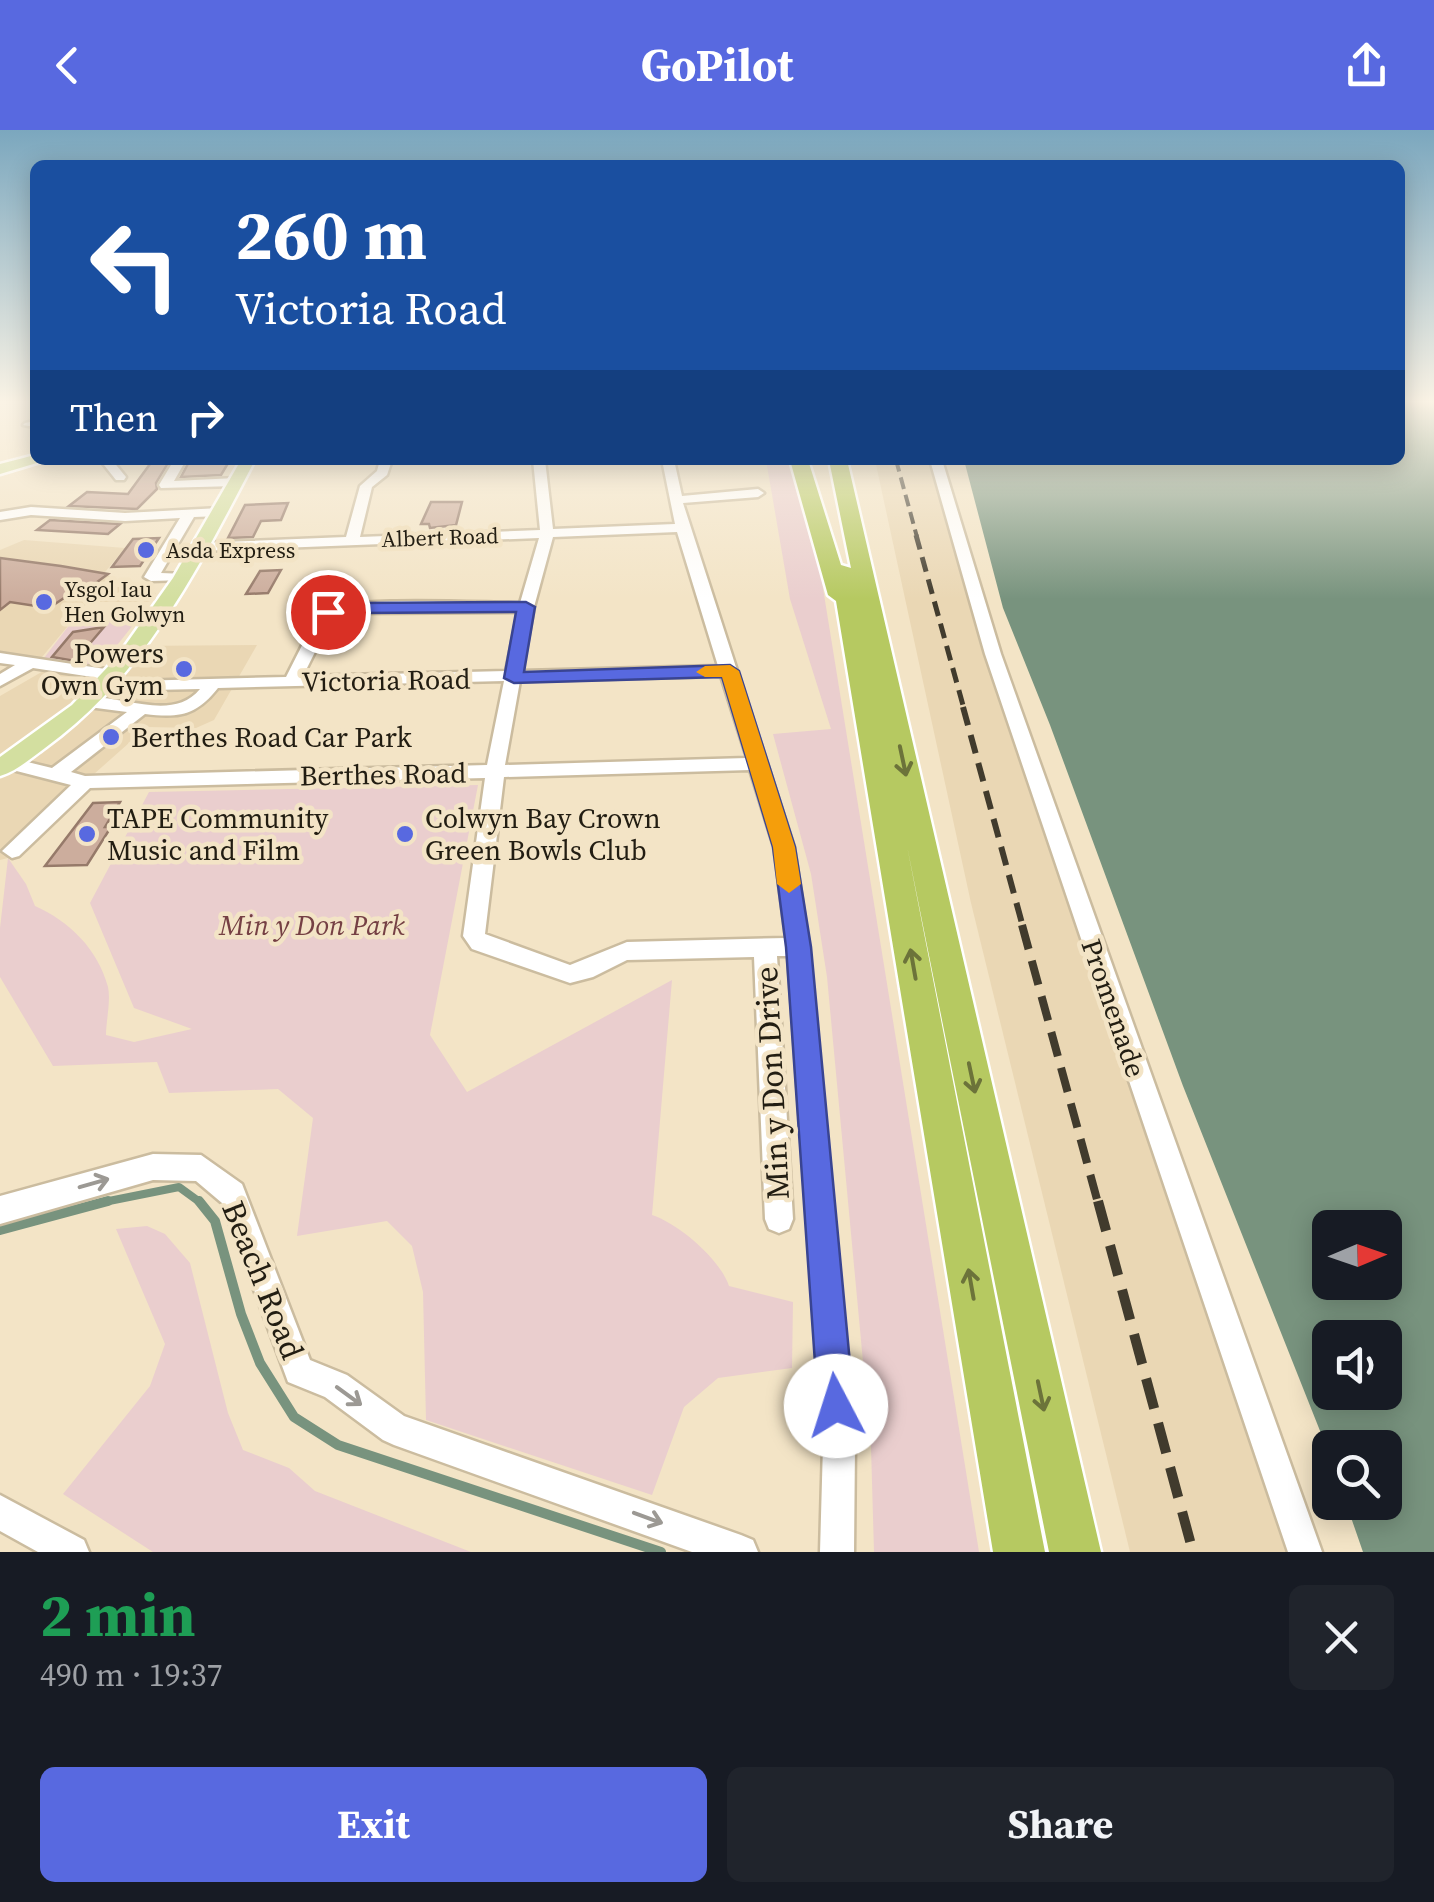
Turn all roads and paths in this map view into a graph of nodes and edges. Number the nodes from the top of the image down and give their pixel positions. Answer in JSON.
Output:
{"nodes":[{"id":1,"x":112,"y":466,"type":"edge"},
{"id":2,"x":176,"y":466,"type":"edge"},
{"id":3,"x":245,"y":466,"type":"edge"},
{"id":4,"x":385,"y":466,"type":"edge"},
{"id":5,"x":540,"y":466,"type":"edge"},
{"id":6,"x":669,"y":466,"type":"edge"},
{"id":7,"x":801,"y":466,"type":"edge"},
{"id":8,"x":824,"y":466,"type":"edge"},
{"id":9,"x":839,"y":466,"type":"edge"},
{"id":10,"x":859,"y":466,"type":"edge"},
{"id":11,"x":938,"y":466,"type":"edge"},
{"id":12,"x":120,"y":476,"type":"dead end"},
{"id":13,"x":236,"y":482,"type":"junction"},
{"id":14,"x":758,"y":493,"type":"dead end"},
{"id":15,"x":676,"y":500,"type":"junction"},
{"id":16,"x":220,"y":512,"type":"junction"},
{"id":17,"x":190,"y":514,"type":"junction"},
{"id":18,"x":0,"y":516,"type":"edge"},
{"id":19,"x":682,"y":528,"type":"junction"},
{"id":20,"x":547,"y":533,"type":"junction"},
{"id":21,"x":352,"y":540,"type":"junction"},
{"id":22,"x":199,"y":547,"type":"junction"},
{"id":23,"x":180,"y":577,"type":"junction"},
{"id":24,"x":526,"y":607,"type":"junction"},
{"id":25,"x":0,"y":658,"type":"edge"},
{"id":26,"x":869,"y":658,"type":"junction"},
{"id":27,"x":31,"y":662,"type":"junction"},
{"id":28,"x":730,"y":671,"type":"junction"},
{"id":29,"x":514,"y":678,"type":"junction"},
{"id":30,"x":0,"y":681,"type":"edge"},
{"id":31,"x":108,"y":681,"type":"junction"},
{"id":32,"x":292,"y":681,"type":"junction"},
{"id":33,"x":213,"y":683,"type":"junction"},
{"id":34,"x":87,"y":702,"type":"junction"},
{"id":35,"x":139,"y":710,"type":"junction"},
{"id":36,"x":760,"y":764,"type":"junction"},
{"id":37,"x":4,"y":766,"type":"edge"},
{"id":38,"x":495,"y":771,"type":"junction"},
{"id":39,"x":55,"y":775,"type":"junction"},
{"id":40,"x":84,"y":782,"type":"junction"},
{"id":41,"x":12,"y":851,"type":"dead end"},
{"id":42,"x":798,"y":947,"type":"junction"},
{"id":43,"x":765,"y":948,"type":"junction"},
{"id":44,"x":0,"y":1210,"type":"edge"},
{"id":45,"x":779,"y":1219,"type":"dead end"},
{"id":46,"x":0,"y":1512,"type":"edge"},
{"id":47,"x":72,"y":1552,"type":"edge"},
{"id":48,"x":741,"y":1552,"type":"edge"},
{"id":49,"x":837,"y":1552,"type":"edge"},
{"id":50,"x":1019,"y":1552,"type":"edge"},
{"id":51,"x":1074,"y":1552,"type":"edge"},
{"id":52,"x":1306,"y":1552,"type":"edge"}],
"edges":[{"from":1,"to":12,"type":"street"},
{"from":2,"to":13,"type":"street"},
{"from":3,"to":13,"type":"main road"},
{"from":4,"to":21,"type":"street"},
{"from":5,"to":20,"type":"street"},
{"from":6,"to":15,"type":"street"},
{"from":7,"to":26,"type":"highway"},
{"from":8,"to":26,"type":"highway"},
{"from":9,"to":26,"type":"highway"},
{"from":10,"to":26,"type":"highway"},
{"from":11,"to":52,"type":"street","name":"Promenade"},
{"from":13,"to":16,"type":"main road"},
{"from":14,"to":15,"type":"street"},
{"from":15,"to":19,"type":"street"},
{"from":16,"to":17,"type":"street"},
{"from":16,"to":22,"type":"main road"},
{"from":17,"to":18,"type":"street"},
{"from":17,"to":23,"type":"street"},
{"from":19,"to":20,"type":"street","name":"Albert Road"},
{"from":19,"to":28,"type":"street"},
{"from":20,"to":21,"type":"street","name":"Albert Road"},
{"from":20,"to":24,"type":"street"},
{"from":21,"to":22,"type":"street","name":"Albert Road"},
{"from":22,"to":23,"type":"main road"},
{"from":23,"to":31,"type":"main road"},
{"from":24,"to":29,"type":"street"},
{"from":24,"to":32,"type":"street"},
{"from":25,"to":27,"type":"street","name":"Victoria Road"},
{"from":50,"to":26,"type":"highway","one_way":true},
{"from":26,"to":51,"type":"highway","one_way":true},
{"from":27,"to":30,"type":"street"},
{"from":27,"to":31,"type":"street","name":"Victoria Road"},
{"from":28,"to":29,"type":"street","name":"Victoria Road"},
{"from":28,"to":36,"type":"street"},
{"from":29,"to":32,"type":"street","name":"Victoria Road"},
{"from":29,"to":38,"type":"street"},
{"from":31,"to":33,"type":"street","name":"Victoria Road"},
{"from":31,"to":34,"type":"main road"},
{"from":32,"to":33,"type":"street","name":"Victoria Road"},
{"from":33,"to":35,"type":"street"},
{"from":34,"to":35,"type":"street"},
{"from":34,"to":37,"type":"main road"},
{"from":35,"to":39,"type":"street"},
{"from":36,"to":38,"type":"street","name":"Berthes Road"},
{"from":36,"to":42,"type":"street"},
{"from":37,"to":39,"type":"street","name":"Berthes Road"},
{"from":38,"to":40,"type":"street","name":"Berthes Road"},
{"from":38,"to":43,"type":"street"},
{"from":39,"to":40,"type":"street","name":"Berthes Road"},
{"from":40,"to":41,"type":"street"},
{"from":42,"to":43,"type":"street"},
{"from":42,"to":49,"type":"street"},
{"from":43,"to":45,"type":"street","name":"Min y Don Drive"},
{"from":44,"to":48,"type":"street","name":"Beach Road","one_way":true},
{"from":46,"to":47,"type":"street"}]}
